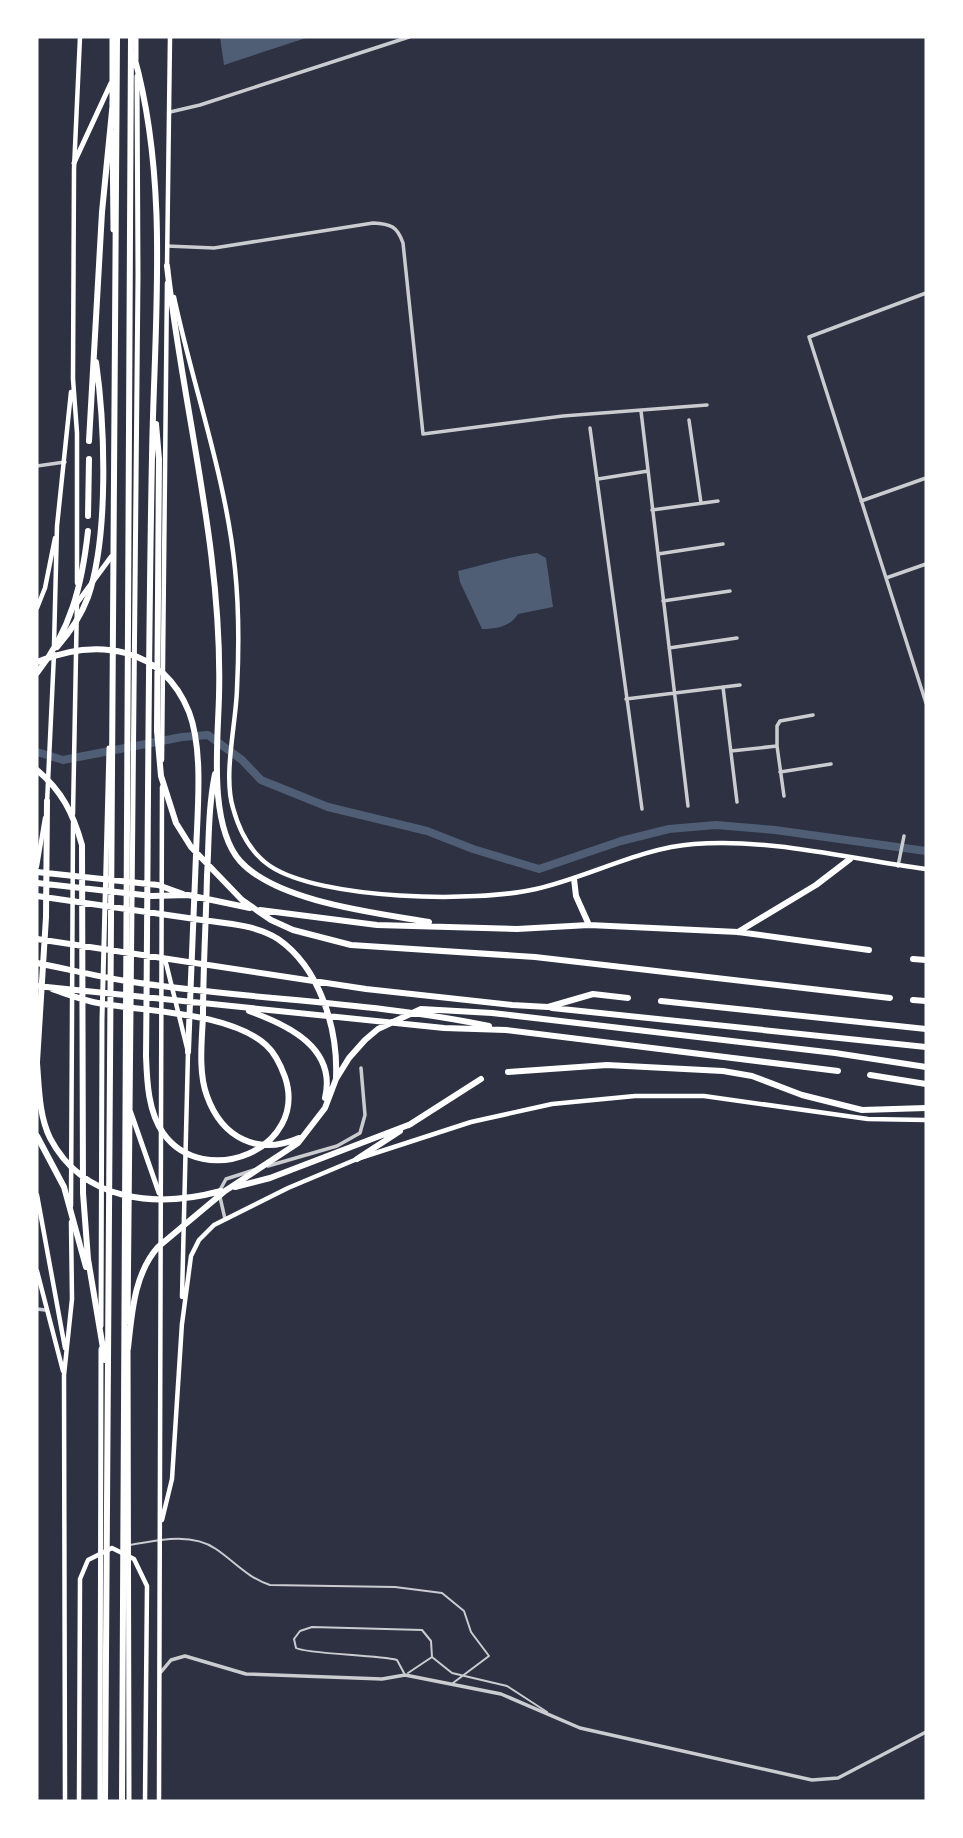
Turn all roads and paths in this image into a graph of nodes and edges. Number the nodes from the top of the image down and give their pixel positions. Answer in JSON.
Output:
{"nodes":[{"id":1,"x":80,"y":37,"type":"edge"},
{"id":2,"x":115,"y":37,"type":"edge"},
{"id":3,"x":134,"y":37,"type":"edge"},
{"id":4,"x":170,"y":37,"type":"edge"},
{"id":5,"x":409,"y":37,"type":"edge"},
{"id":6,"x":117,"y":46,"type":"junction"},
{"id":7,"x":131,"y":47,"type":"junction"},
{"id":8,"x":112,"y":80,"type":"junction"},
{"id":9,"x":170,"y":112,"type":"junction"},
{"id":10,"x":74,"y":163,"type":"junction"},
{"id":11,"x":167,"y":246,"type":"junction"},
{"id":12,"x":167,"y":266,"type":"junction"},
{"id":13,"x":926,"y":293,"type":"edge"},
{"id":14,"x":93,"y":352,"type":"junction"},
{"id":15,"x":73,"y":379,"type":"junction"},
{"id":16,"x":707,"y":405,"type":"dead end"},
{"id":17,"x":154,"y":408,"type":"junction"},
{"id":18,"x":641,"y":411,"type":"junction"},
{"id":19,"x":688,"y":420,"type":"dead end"},
{"id":20,"x":590,"y":428,"type":"dead end"},
{"id":21,"x":89,"y":441,"type":"dead end"},
{"id":22,"x":89,"y":459,"type":"dead end"},
{"id":23,"x":65,"y":462,"type":"junction"},
{"id":24,"x":37,"y":466,"type":"edge"},
{"id":25,"x":648,"y":471,"type":"junction"},
{"id":26,"x":926,"y":478,"type":"edge"},
{"id":27,"x":597,"y":479,"type":"junction"},
{"id":28,"x":718,"y":501,"type":"dead end"},
{"id":29,"x":861,"y":501,"type":"junction"},
{"id":30,"x":701,"y":503,"type":"junction"},
{"id":31,"x":652,"y":510,"type":"junction"},
{"id":32,"x":88,"y":516,"type":"dead end"},
{"id":33,"x":57,"y":526,"type":"junction"},
{"id":34,"x":88,"y":531,"type":"dead end"},
{"id":35,"x":723,"y":544,"type":"dead end"},
{"id":36,"x":658,"y":554,"type":"junction"},
{"id":37,"x":111,"y":557,"type":"junction"},
{"id":38,"x":926,"y":564,"type":"edge"},
{"id":39,"x":886,"y":578,"type":"junction"},
{"id":40,"x":730,"y":591,"type":"dead end"},
{"id":41,"x":663,"y":601,"type":"junction"},
{"id":42,"x":77,"y":603,"type":"junction"},
{"id":43,"x":37,"y":608,"type":"edge"},
{"id":44,"x":737,"y":639,"type":"dead end"},
{"id":45,"x":57,"y":646,"type":"junction"},
{"id":46,"x":669,"y":648,"type":"junction"},
{"id":47,"x":37,"y":662,"type":"edge"},
{"id":48,"x":37,"y":673,"type":"edge"},
{"id":49,"x":740,"y":685,"type":"dead end"},
{"id":50,"x":723,"y":687,"type":"junction"},
{"id":51,"x":674,"y":693,"type":"junction"},
{"id":52,"x":626,"y":699,"type":"junction"},
{"id":53,"x":926,"y":702,"type":"edge"},
{"id":54,"x":813,"y":715,"type":"dead end"},
{"id":55,"x":777,"y":746,"type":"junction"},
{"id":56,"x":731,"y":751,"type":"junction"},
{"id":57,"x":831,"y":764,"type":"dead end"},
{"id":58,"x":217,"y":766,"type":"junction"},
{"id":59,"x":37,"y":770,"type":"edge"},
{"id":60,"x":780,"y":772,"type":"junction"},
{"id":61,"x":784,"y":796,"type":"dead end"},
{"id":62,"x":47,"y":801,"type":"junction"},
{"id":63,"x":737,"y":802,"type":"dead end"},
{"id":64,"x":688,"y":806,"type":"dead end"},
{"id":65,"x":642,"y":809,"type":"dead end"},
{"id":66,"x":904,"y":836,"type":"dead end"},
{"id":67,"x":850,"y":859,"type":"junction"},
{"id":68,"x":37,"y":866,"type":"edge"},
{"id":69,"x":898,"y":866,"type":"junction"},
{"id":70,"x":926,"y":869,"type":"edge"},
{"id":71,"x":37,"y":872,"type":"edge"},
{"id":72,"x":574,"y":879,"type":"junction"},
{"id":73,"x":37,"y":883,"type":"edge"},
{"id":74,"x":188,"y":895,"type":"junction"},
{"id":75,"x":37,"y":896,"type":"edge"},
{"id":76,"x":589,"y":925,"type":"junction"},
{"id":77,"x":448,"y":926,"type":"junction"},
{"id":78,"x":738,"y":932,"type":"junction"},
{"id":79,"x":37,"y":939,"type":"edge"},
{"id":80,"x":869,"y":950,"type":"dead end"},
{"id":81,"x":163,"y":952,"type":"junction"},
{"id":82,"x":913,"y":959,"type":"dead end"},
{"id":83,"x":926,"y":960,"type":"edge"},
{"id":84,"x":37,"y":963,"type":"edge"},
{"id":85,"x":37,"y":986,"type":"edge"},
{"id":86,"x":52,"y":989,"type":"junction"},
{"id":87,"x":628,"y":998,"type":"dead end"},
{"id":88,"x":890,"y":998,"type":"dead end"},
{"id":89,"x":913,"y":1000,"type":"dead end"},
{"id":90,"x":661,"y":1001,"type":"dead end"},
{"id":91,"x":926,"y":1001,"type":"edge"},
{"id":92,"x":238,"y":1007,"type":"junction"},
{"id":93,"x":548,"y":1007,"type":"junction"},
{"id":94,"x":926,"y":1029,"type":"edge"},
{"id":95,"x":506,"y":1030,"type":"junction"},
{"id":96,"x":926,"y":1047,"type":"edge"},
{"id":97,"x":188,"y":1052,"type":"junction"},
{"id":98,"x":37,"y":1063,"type":"edge"},
{"id":99,"x":926,"y":1067,"type":"edge"},
{"id":100,"x":361,"y":1068,"type":"dead end"},
{"id":101,"x":838,"y":1071,"type":"dead end"},
{"id":102,"x":508,"y":1072,"type":"dead end"},
{"id":103,"x":870,"y":1075,"type":"dead end"},
{"id":104,"x":336,"y":1079,"type":"junction"},
{"id":105,"x":481,"y":1079,"type":"dead end"},
{"id":106,"x":926,"y":1084,"type":"edge"},
{"id":107,"x":129,"y":1107,"type":"junction"},
{"id":108,"x":926,"y":1108,"type":"edge"},
{"id":109,"x":926,"y":1120,"type":"edge"},
{"id":110,"x":411,"y":1124,"type":"junction"},
{"id":111,"x":37,"y":1136,"type":"edge"},
{"id":112,"x":357,"y":1159,"type":"junction"},
{"id":113,"x":159,"y":1193,"type":"junction"},
{"id":114,"x":37,"y":1195,"type":"edge"},
{"id":115,"x":225,"y":1219,"type":"junction"},
{"id":116,"x":37,"y":1271,"type":"edge"},
{"id":117,"x":92,"y":1285,"type":"junction"},
{"id":118,"x":37,"y":1309,"type":"edge"},
{"id":119,"x":45,"y":1310,"type":"junction"},
{"id":120,"x":182,"y":1324,"type":"junction"},
{"id":121,"x":66,"y":1356,"type":"junction"},
{"id":122,"x":64,"y":1375,"type":"junction"},
{"id":123,"x":108,"y":1378,"type":"junction"},
{"id":124,"x":124,"y":1378,"type":"junction"},
{"id":125,"x":160,"y":1527,"type":"junction"},
{"id":126,"x":112,"y":1548,"type":"junction"},
{"id":127,"x":432,"y":1657,"type":"junction"},
{"id":128,"x":161,"y":1672,"type":"junction"},
{"id":129,"x":405,"y":1675,"type":"junction"},
{"id":130,"x":463,"y":1676,"type":"junction"},
{"id":131,"x":452,"y":1683,"type":"junction"},
{"id":132,"x":559,"y":1720,"type":"junction"},
{"id":133,"x":926,"y":1732,"type":"edge"},
{"id":134,"x":65,"y":1801,"type":"edge"},
{"id":135,"x":79,"y":1801,"type":"edge"},
{"id":136,"x":100,"y":1801,"type":"edge"},
{"id":137,"x":105,"y":1801,"type":"edge"},
{"id":138,"x":122,"y":1801,"type":"edge"},
{"id":139,"x":129,"y":1801,"type":"edge"},
{"id":140,"x":145,"y":1801,"type":"edge"},
{"id":141,"x":159,"y":1801,"type":"edge"}],
"edges":[{"from":1,"to":10,"type":"main road"},
{"from":2,"to":6,"type":"highway"},
{"from":2,"to":8,"type":"highway"},
{"from":3,"to":7,"type":"highway"},
{"from":3,"to":107,"type":"highway"},
{"from":4,"to":9,"type":"main road"},
{"from":5,"to":9,"type":"street"},
{"from":6,"to":14,"type":"highway"},
{"from":6,"to":123,"type":"highway"},
{"from":7,"to":17,"type":"highway"},
{"from":7,"to":124,"type":"highway"},
{"from":8,"to":10,"type":"highway"},
{"from":8,"to":37,"type":"highway"},
{"from":9,"to":11,"type":"main road"},
{"from":10,"to":15,"type":"main road"},
{"from":11,"to":12,"type":"main road"},
{"from":11,"to":18,"type":"street"},
{"from":12,"to":58,"type":"highway"},
{"from":12,"to":72,"type":"main road"},
{"from":12,"to":81,"type":"main road"},
{"from":13,"to":29,"type":"street"},
{"from":14,"to":21,"type":"highway"},
{"from":14,"to":45,"type":"highway"},
{"from":15,"to":23,"type":"main road"},
{"from":15,"to":42,"type":"main road"},
{"from":16,"to":18,"type":"street"},
{"from":17,"to":86,"type":"highway"},
{"from":17,"to":88,"type":"highway"},
{"from":18,"to":25,"type":"street"},
{"from":19,"to":30,"type":"street"},
{"from":20,"to":27,"type":"street"},
{"from":22,"to":32,"type":"highway"},
{"from":23,"to":24,"type":"street"},
{"from":23,"to":33,"type":"main road"},
{"from":25,"to":27,"type":"street"},
{"from":25,"to":31,"type":"street"},
{"from":26,"to":29,"type":"street"},
{"from":27,"to":52,"type":"street"},
{"from":28,"to":30,"type":"street"},
{"from":29,"to":39,"type":"street"},
{"from":30,"to":31,"type":"street"},
{"from":31,"to":36,"type":"street"},
{"from":33,"to":43,"type":"main road"},
{"from":33,"to":62,"type":"main road"},
{"from":34,"to":45,"type":"highway"},
{"from":35,"to":36,"type":"street"},
{"from":36,"to":41,"type":"street"},
{"from":37,"to":42,"type":"highway"},
{"from":37,"to":136,"type":"highway"},
{"from":38,"to":39,"type":"street"},
{"from":39,"to":53,"type":"street"},
{"from":40,"to":41,"type":"street"},
{"from":41,"to":46,"type":"street"},
{"from":42,"to":121,"type":"main road"},
{"from":44,"to":46,"type":"street"},
{"from":45,"to":48,"type":"highway"},
{"from":46,"to":51,"type":"street"},
{"from":47,"to":97,"type":"highway"},
{"from":49,"to":50,"type":"street"},
{"from":50,"to":51,"type":"street"},
{"from":50,"to":56,"type":"street"},
{"from":51,"to":52,"type":"street"},
{"from":51,"to":64,"type":"street"},
{"from":52,"to":65,"type":"street"},
{"from":54,"to":55,"type":"street"},
{"from":55,"to":56,"type":"street"},
{"from":55,"to":60,"type":"street"},
{"from":56,"to":63,"type":"street"},
{"from":57,"to":60,"type":"street"},
{"from":58,"to":77,"type":"highway"},
{"from":58,"to":92,"type":"highway"},
{"from":59,"to":117,"type":"highway"},
{"from":60,"to":61,"type":"street"},
{"from":62,"to":68,"type":"main road"},
{"from":62,"to":98,"type":"highway"},
{"from":66,"to":69,"type":"street"},
{"from":67,"to":69,"type":"main road"},
{"from":67,"to":72,"type":"main road"},
{"from":67,"to":78,"type":"highway"},
{"from":69,"to":70,"type":"main road"},
{"from":71,"to":74,"type":"highway"},
{"from":72,"to":76,"type":"highway"},
{"from":73,"to":74,"type":"highway"},
{"from":74,"to":77,"type":"highway"},
{"from":75,"to":104,"type":"highway"},
{"from":76,"to":77,"type":"highway"},
{"from":76,"to":78,"type":"highway"},
{"from":78,"to":80,"type":"highway"},
{"from":79,"to":93,"type":"highway"},
{"from":81,"to":97,"type":"main road"},
{"from":81,"to":113,"type":"main road"},
{"from":82,"to":83,"type":"highway"},
{"from":84,"to":95,"type":"highway"},
{"from":85,"to":86,"type":"highway"},
{"from":86,"to":92,"type":"highway"},
{"from":87,"to":93,"type":"highway"},
{"from":89,"to":91,"type":"highway"},
{"from":90,"to":94,"type":"highway"},
{"from":92,"to":95,"type":"highway"},
{"from":93,"to":96,"type":"highway"},
{"from":95,"to":101,"type":"highway"},
{"from":97,"to":120,"type":"main road"},
{"from":98,"to":110,"type":"highway"},
{"from":99,"to":104,"type":"highway"},
{"from":100,"to":115,"type":"street"},
{"from":102,"to":108,"type":"highway"},
{"from":103,"to":106,"type":"highway"},
{"from":104,"to":124,"type":"highway"},
{"from":105,"to":110,"type":"highway"},
{"from":107,"to":113,"type":"highway"},
{"from":107,"to":139,"type":"highway"},
{"from":109,"to":112,"type":"main road"},
{"from":110,"to":112,"type":"highway"},
{"from":111,"to":117,"type":"highway"},
{"from":112,"to":115,"type":"main road"},
{"from":113,"to":125,"type":"main road"},
{"from":114,"to":121,"type":"main road"},
{"from":115,"to":120,"type":"main road"},
{"from":116,"to":119,"type":"main road"},
{"from":117,"to":123,"type":"highway"},
{"from":118,"to":119,"type":"street"},
{"from":119,"to":122,"type":"main road"},
{"from":120,"to":125,"type":"main road"},
{"from":121,"to":122,"type":"main road"},
{"from":122,"to":134,"type":"main road"},
{"from":123,"to":137,"type":"highway"},
{"from":124,"to":138,"type":"highway"},
{"from":125,"to":128,"type":"main road"},
{"from":126,"to":130,"type":"lane"},
{"from":126,"to":135,"type":"main road"},
{"from":126,"to":140,"type":"main road"},
{"from":127,"to":129,"type":"lane"},
{"from":127,"to":129,"type":"lane"},
{"from":127,"to":130,"type":"lane"},
{"from":128,"to":129,"type":"street"},
{"from":128,"to":141,"type":"main road"},
{"from":129,"to":131,"type":"street"},
{"from":130,"to":131,"type":"lane"},
{"from":130,"to":132,"type":"lane"},
{"from":131,"to":132,"type":"street"},
{"from":132,"to":133,"type":"street"}]}
